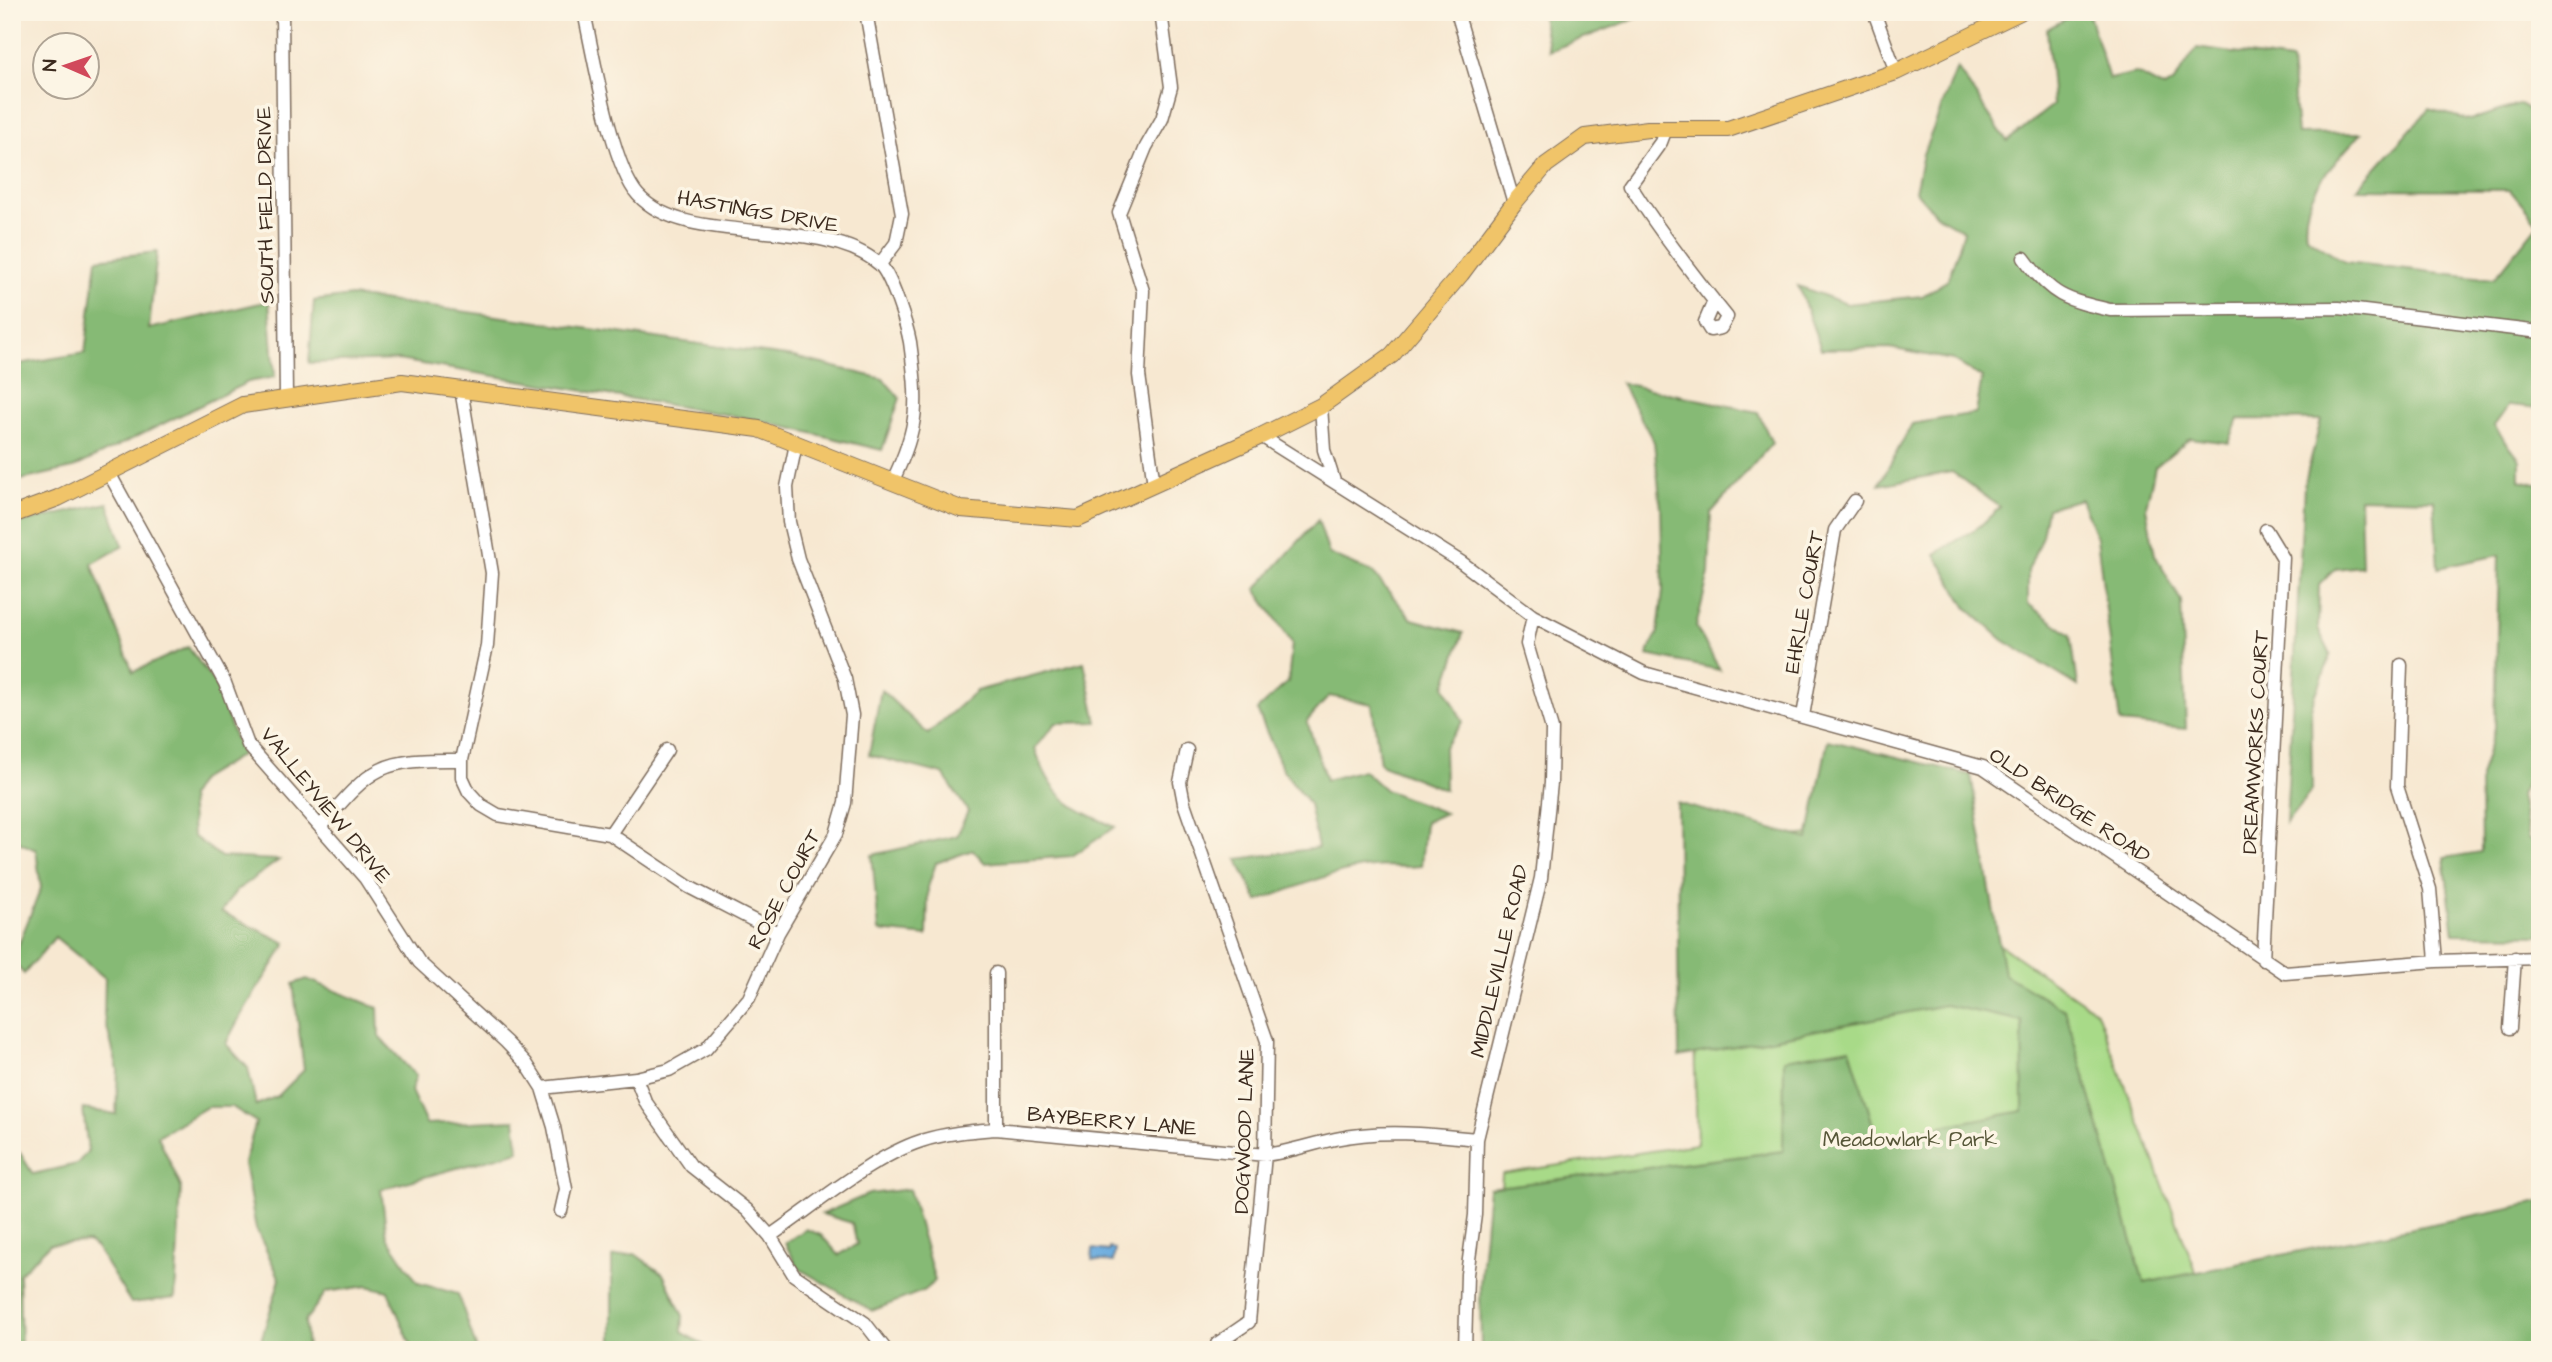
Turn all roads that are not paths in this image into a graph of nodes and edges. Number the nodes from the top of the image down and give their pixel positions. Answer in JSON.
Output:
{"nodes":[{"id":1,"x":282,"y":12,"type":"edge"},
{"id":2,"x":584,"y":12,"type":"edge"},
{"id":3,"x":866,"y":12,"type":"edge"},
{"id":4,"x":1161,"y":12,"type":"edge"},
{"id":5,"x":1457,"y":12,"type":"edge"},
{"id":6,"x":1874,"y":12,"type":"edge"},
{"id":7,"x":2020,"y":12,"type":"edge"},
{"id":8,"x":1896,"y":72,"type":"junction"},
{"id":9,"x":1666,"y":129,"type":"junction"},
{"id":10,"x":1514,"y":203,"type":"junction"},
{"id":11,"x":2024,"y":258,"type":"dead end"},
{"id":12,"x":880,"y":264,"type":"junction"},
{"id":13,"x":1714,"y":301,"type":"dead end"},
{"id":14,"x":2540,"y":332,"type":"edge"},
{"id":15,"x":461,"y":389,"type":"junction"},
{"id":16,"x":286,"y":397,"type":"junction"},
{"id":17,"x":1321,"y":405,"type":"junction"},
{"id":18,"x":1261,"y":436,"type":"junction"},
{"id":19,"x":796,"y":444,"type":"junction"},
{"id":20,"x":109,"y":473,"type":"junction"},
{"id":21,"x":893,"y":480,"type":"junction"},
{"id":22,"x":1334,"y":481,"type":"junction"},
{"id":23,"x":1154,"y":485,"type":"junction"},
{"id":24,"x":1855,"y":501,"type":"dead end"},
{"id":25,"x":12,"y":515,"type":"edge"},
{"id":26,"x":2266,"y":530,"type":"dead end"},
{"id":27,"x":1533,"y":617,"type":"junction"},
{"id":28,"x":2401,"y":665,"type":"dead end"},
{"id":29,"x":1803,"y":716,"type":"junction"},
{"id":30,"x":667,"y":750,"type":"dead end"},
{"id":31,"x":1187,"y":750,"type":"dead end"},
{"id":32,"x":462,"y":760,"type":"junction"},
{"id":33,"x":320,"y":827,"type":"junction"},
{"id":34,"x":610,"y":834,"type":"junction"},
{"id":35,"x":778,"y":933,"type":"junction"},
{"id":36,"x":2515,"y":958,"type":"junction"},
{"id":37,"x":2540,"y":958,"type":"edge"},
{"id":38,"x":2263,"y":960,"type":"junction"},
{"id":39,"x":2436,"y":961,"type":"junction"},
{"id":40,"x":996,"y":972,"type":"dead end"},
{"id":41,"x":2510,"y":1028,"type":"dead end"},
{"id":42,"x":636,"y":1078,"type":"junction"},
{"id":43,"x":542,"y":1088,"type":"junction"},
{"id":44,"x":996,"y":1129,"type":"junction"},
{"id":45,"x":1477,"y":1139,"type":"junction"},
{"id":46,"x":1265,"y":1155,"type":"junction"},
{"id":47,"x":561,"y":1211,"type":"dead end"},
{"id":48,"x":770,"y":1236,"type":"junction"},
{"id":49,"x":1217,"y":1344,"type":"dead end"},
{"id":50,"x":886,"y":1350,"type":"edge"},
{"id":51,"x":1465,"y":1350,"type":"edge"}],
"edges":[{"from":1,"to":16,"type":"street","name":"SOUTH FIELD DRIVE"},
{"from":2,"to":12,"type":"street","name":"HASTINGS DRIVE"},
{"from":3,"to":12,"type":"street"},
{"from":4,"to":23,"type":"street"},
{"from":5,"to":10,"type":"street"},
{"from":6,"to":8,"type":"street"},
{"from":7,"to":8,"type":"main road"},
{"from":8,"to":9,"type":"main road"},
{"from":9,"to":10,"type":"main road"},
{"from":9,"to":13,"type":"street"},
{"from":10,"to":17,"type":"main road"},
{"from":11,"to":14,"type":"street"},
{"from":12,"to":21,"type":"street"},
{"from":15,"to":16,"type":"main road"},
{"from":15,"to":19,"type":"main road"},
{"from":15,"to":32,"type":"street"},
{"from":16,"to":20,"type":"main road"},
{"from":17,"to":18,"type":"main road"},
{"from":17,"to":22,"type":"street"},
{"from":18,"to":22,"type":"street"},
{"from":18,"to":23,"type":"main road"},
{"from":19,"to":21,"type":"main road"},
{"from":19,"to":35,"type":"street","name":"ROSE COURT"},
{"from":20,"to":25,"type":"main road"},
{"from":20,"to":33,"type":"street","name":"VALLEYVIEW DRIVE"},
{"from":21,"to":23,"type":"main road"},
{"from":22,"to":27,"type":"street"},
{"from":24,"to":29,"type":"street","name":"EHRLE COURT"},
{"from":26,"to":38,"type":"street","name":"DREAMWORKS COURT"},
{"from":27,"to":29,"type":"street","name":"OLD BRIDGE ROAD"},
{"from":27,"to":45,"type":"street","name":"MIDDLEVILLE ROAD"},
{"from":28,"to":39,"type":"street"},
{"from":29,"to":38,"type":"street","name":"OLD BRIDGE ROAD"},
{"from":30,"to":34,"type":"street"},
{"from":31,"to":46,"type":"street","name":"DOGWOOD LANE"},
{"from":32,"to":33,"type":"street"},
{"from":32,"to":34,"type":"street"},
{"from":33,"to":43,"type":"street","name":"VALLEYVIEW DRIVE"},
{"from":34,"to":35,"type":"street"},
{"from":35,"to":42,"type":"street","name":"ROSE COURT"},
{"from":36,"to":37,"type":"street","name":"OLD BRIDGE ROAD"},
{"from":36,"to":39,"type":"street","name":"OLD BRIDGE ROAD"},
{"from":36,"to":41,"type":"street"},
{"from":38,"to":39,"type":"street","name":"OLD BRIDGE ROAD"},
{"from":40,"to":44,"type":"street"},
{"from":42,"to":43,"type":"street","name":"ROSE COURT"},
{"from":42,"to":48,"type":"street"},
{"from":43,"to":47,"type":"street","name":"VALLEYVIEW DRIVE"},
{"from":44,"to":46,"type":"street","name":"BAYBERRY LANE"},
{"from":44,"to":48,"type":"street","name":"BAYBERRY LANE"},
{"from":45,"to":46,"type":"street","name":"BAYBERRY LANE"},
{"from":45,"to":51,"type":"street","name":"MIDDLEVILLE ROAD"},
{"from":46,"to":49,"type":"street","name":"DOGWOOD LANE"},
{"from":48,"to":50,"type":"street"}]}
